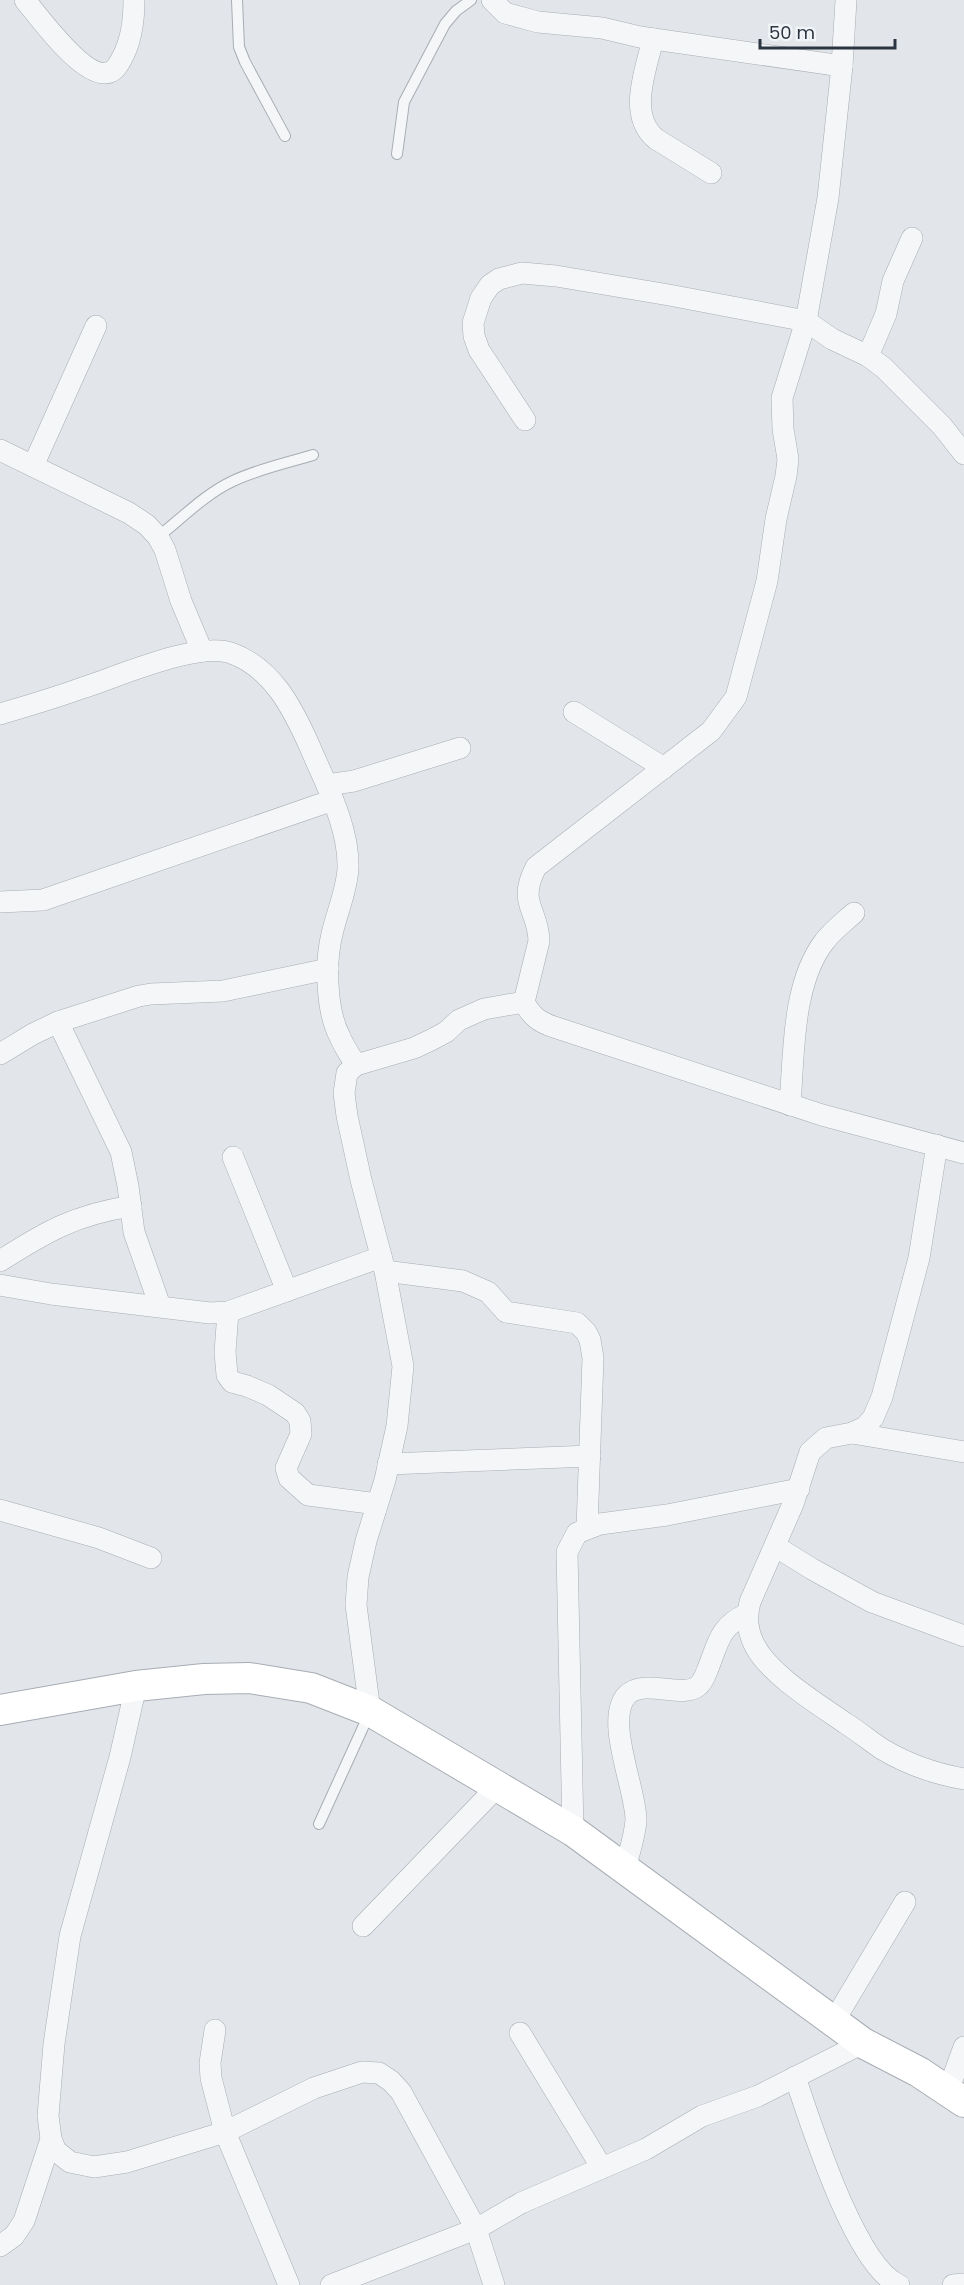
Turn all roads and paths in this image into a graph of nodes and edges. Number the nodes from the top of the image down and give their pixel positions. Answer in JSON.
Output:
{"nodes":[{"id":1,"x":25,"y":0,"type":"edge"},
{"id":2,"x":134,"y":0,"type":"edge"},
{"id":3,"x":237,"y":0,"type":"edge"},
{"id":4,"x":471,"y":0,"type":"edge"},
{"id":5,"x":492,"y":0,"type":"edge"},
{"id":6,"x":846,"y":0,"type":"edge"},
{"id":7,"x":653,"y":39,"type":"junction"},
{"id":8,"x":842,"y":66,"type":"junction"},
{"id":9,"x":285,"y":136,"type":"dead end"},
{"id":10,"x":397,"y":154,"type":"dead end"},
{"id":11,"x":711,"y":173,"type":"dead end"},
{"id":12,"x":912,"y":238,"type":"dead end"},
{"id":13,"x":806,"y":321,"type":"junction"},
{"id":14,"x":96,"y":326,"type":"dead end"},
{"id":15,"x":868,"y":356,"type":"junction"},
{"id":16,"x":525,"y":420,"type":"dead end"},
{"id":17,"x":0,"y":450,"type":"edge"},
{"id":18,"x":964,"y":454,"type":"edge"},
{"id":19,"x":313,"y":455,"type":"dead end"},
{"id":20,"x":33,"y":466,"type":"junction"},
{"id":21,"x":158,"y":537,"type":"junction"},
{"id":22,"x":202,"y":651,"type":"junction"},
{"id":23,"x":574,"y":712,"type":"dead end"},
{"id":24,"x":0,"y":714,"type":"edge"},
{"id":25,"x":460,"y":748,"type":"dead end"},
{"id":26,"x":664,"y":768,"type":"junction"},
{"id":27,"x":330,"y":792,"type":"junction"},
{"id":28,"x":0,"y":902,"type":"edge"},
{"id":29,"x":854,"y":913,"type":"dead end"},
{"id":30,"x":328,"y":969,"type":"junction"},
{"id":31,"x":524,"y":1002,"type":"junction"},
{"id":32,"x":58,"y":1022,"type":"junction"},
{"id":33,"x":0,"y":1054,"type":"edge"},
{"id":34,"x":356,"y":1065,"type":"junction"},
{"id":35,"x":790,"y":1105,"type":"junction"},
{"id":36,"x":937,"y":1145,"type":"junction"},
{"id":37,"x":963,"y":1149,"type":"edge"},
{"id":38,"x":233,"y":1157,"type":"dead end"},
{"id":39,"x":131,"y":1206,"type":"junction"},
{"id":40,"x":0,"y":1261,"type":"edge"},
{"id":41,"x":383,"y":1264,"type":"junction"},
{"id":42,"x":0,"y":1285,"type":"edge"},
{"id":43,"x":287,"y":1291,"type":"junction"},
{"id":44,"x":160,"y":1306,"type":"junction"},
{"id":45,"x":228,"y":1312,"type":"junction"},
{"id":46,"x":852,"y":1433,"type":"junction"},
{"id":47,"x":964,"y":1452,"type":"edge"},
{"id":48,"x":590,"y":1456,"type":"junction"},
{"id":49,"x":388,"y":1464,"type":"junction"},
{"id":50,"x":799,"y":1489,"type":"junction"},
{"id":51,"x":377,"y":1504,"type":"junction"},
{"id":52,"x":0,"y":1510,"type":"edge"},
{"id":53,"x":587,"y":1528,"type":"junction"},
{"id":54,"x":775,"y":1546,"type":"junction"},
{"id":55,"x":151,"y":1558,"type":"dead end"},
{"id":56,"x":747,"y":1614,"type":"junction"},
{"id":57,"x":964,"y":1636,"type":"edge"},
{"id":58,"x":136,"y":1686,"type":"junction"},
{"id":59,"x":0,"y":1710,"type":"edge"},
{"id":60,"x":370,"y":1711,"type":"junction"},
{"id":61,"x":964,"y":1779,"type":"edge"},
{"id":62,"x":497,"y":1787,"type":"junction"},
{"id":63,"x":319,"y":1824,"type":"dead end"},
{"id":64,"x":573,"y":1831,"type":"junction"},
{"id":65,"x":625,"y":1869,"type":"junction"},
{"id":66,"x":905,"y":1902,"type":"dead end"},
{"id":67,"x":363,"y":1926,"type":"dead end"},
{"id":68,"x":834,"y":2021,"type":"junction"},
{"id":69,"x":214,"y":2030,"type":"dead end"},
{"id":70,"x":520,"y":2033,"type":"dead end"},
{"id":71,"x":863,"y":2043,"type":"junction"},
{"id":72,"x":964,"y":2047,"type":"edge"},
{"id":73,"x":795,"y":2077,"type":"junction"},
{"id":74,"x":956,"y":2097,"type":"edge"},
{"id":75,"x":225,"y":2132,"type":"junction"},
{"id":76,"x":51,"y":2139,"type":"junction"},
{"id":77,"x":602,"y":2168,"type":"junction"},
{"id":78,"x":476,"y":2229,"type":"junction"},
{"id":79,"x":0,"y":2246,"type":"edge"},
{"id":80,"x":964,"y":2284,"type":"edge"},
{"id":81,"x":289,"y":2285,"type":"edge"},
{"id":82,"x":331,"y":2285,"type":"edge"},
{"id":83,"x":494,"y":2285,"type":"edge"},
{"id":84,"x":899,"y":2285,"type":"edge"},
{"id":85,"x":953,"y":2285,"type":"edge"}],
"edges":[{"from":1,"to":2,"type":"street"},
{"from":3,"to":9,"type":"lane"},
{"from":4,"to":10,"type":"lane"},
{"from":5,"to":7,"type":"street"},
{"from":6,"to":8,"type":"street"},
{"from":7,"to":8,"type":"street"},
{"from":7,"to":11,"type":"street"},
{"from":8,"to":13,"type":"street"},
{"from":12,"to":15,"type":"street"},
{"from":13,"to":15,"type":"street"},
{"from":13,"to":16,"type":"street"},
{"from":13,"to":26,"type":"street"},
{"from":14,"to":20,"type":"street"},
{"from":15,"to":18,"type":"street"},
{"from":17,"to":20,"type":"street"},
{"from":19,"to":21,"type":"lane"},
{"from":20,"to":21,"type":"street"},
{"from":21,"to":22,"type":"street"},
{"from":22,"to":24,"type":"street"},
{"from":22,"to":27,"type":"street"},
{"from":23,"to":26,"type":"street"},
{"from":25,"to":27,"type":"street"},
{"from":26,"to":31,"type":"street"},
{"from":27,"to":28,"type":"street"},
{"from":27,"to":30,"type":"street"},
{"from":29,"to":35,"type":"street"},
{"from":30,"to":32,"type":"street"},
{"from":30,"to":34,"type":"street"},
{"from":31,"to":34,"type":"street"},
{"from":31,"to":35,"type":"street"},
{"from":32,"to":33,"type":"street"},
{"from":32,"to":39,"type":"street"},
{"from":34,"to":41,"type":"street"},
{"from":35,"to":36,"type":"street"},
{"from":36,"to":37,"type":"street"},
{"from":36,"to":46,"type":"street"},
{"from":38,"to":43,"type":"street"},
{"from":39,"to":40,"type":"street"},
{"from":39,"to":44,"type":"street"},
{"from":41,"to":43,"type":"street"},
{"from":41,"to":48,"type":"street"},
{"from":41,"to":49,"type":"street"},
{"from":42,"to":44,"type":"street"},
{"from":43,"to":45,"type":"street"},
{"from":44,"to":45,"type":"street"},
{"from":45,"to":51,"type":"street"},
{"from":46,"to":47,"type":"street"},
{"from":46,"to":50,"type":"street"},
{"from":48,"to":49,"type":"street"},
{"from":48,"to":53,"type":"street"},
{"from":49,"to":51,"type":"street"},
{"from":50,"to":53,"type":"street"},
{"from":50,"to":54,"type":"street"},
{"from":51,"to":60,"type":"street"},
{"from":52,"to":55,"type":"street"},
{"from":53,"to":64,"type":"street"},
{"from":54,"to":56,"type":"street"},
{"from":54,"to":57,"type":"street"},
{"from":56,"to":61,"type":"street"},
{"from":56,"to":65,"type":"street"},
{"from":58,"to":59,"type":"street"},
{"from":58,"to":60,"type":"street"},
{"from":58,"to":76,"type":"street"},
{"from":60,"to":62,"type":"street"},
{"from":60,"to":63,"type":"lane"},
{"from":62,"to":64,"type":"street"},
{"from":62,"to":67,"type":"street"},
{"from":64,"to":65,"type":"street"},
{"from":65,"to":68,"type":"street"},
{"from":66,"to":68,"type":"street"},
{"from":68,"to":71,"type":"street"},
{"from":69,"to":75,"type":"street"},
{"from":70,"to":77,"type":"street"},
{"from":71,"to":73,"type":"street"},
{"from":71,"to":74,"type":"street"},
{"from":72,"to":74,"type":"street"},
{"from":73,"to":77,"type":"street"},
{"from":73,"to":84,"type":"street"},
{"from":75,"to":76,"type":"street"},
{"from":75,"to":78,"type":"street"},
{"from":75,"to":81,"type":"street"},
{"from":76,"to":79,"type":"street"},
{"from":77,"to":78,"type":"street"},
{"from":78,"to":82,"type":"street"},
{"from":78,"to":83,"type":"street"},
{"from":80,"to":85,"type":"street"}]}
